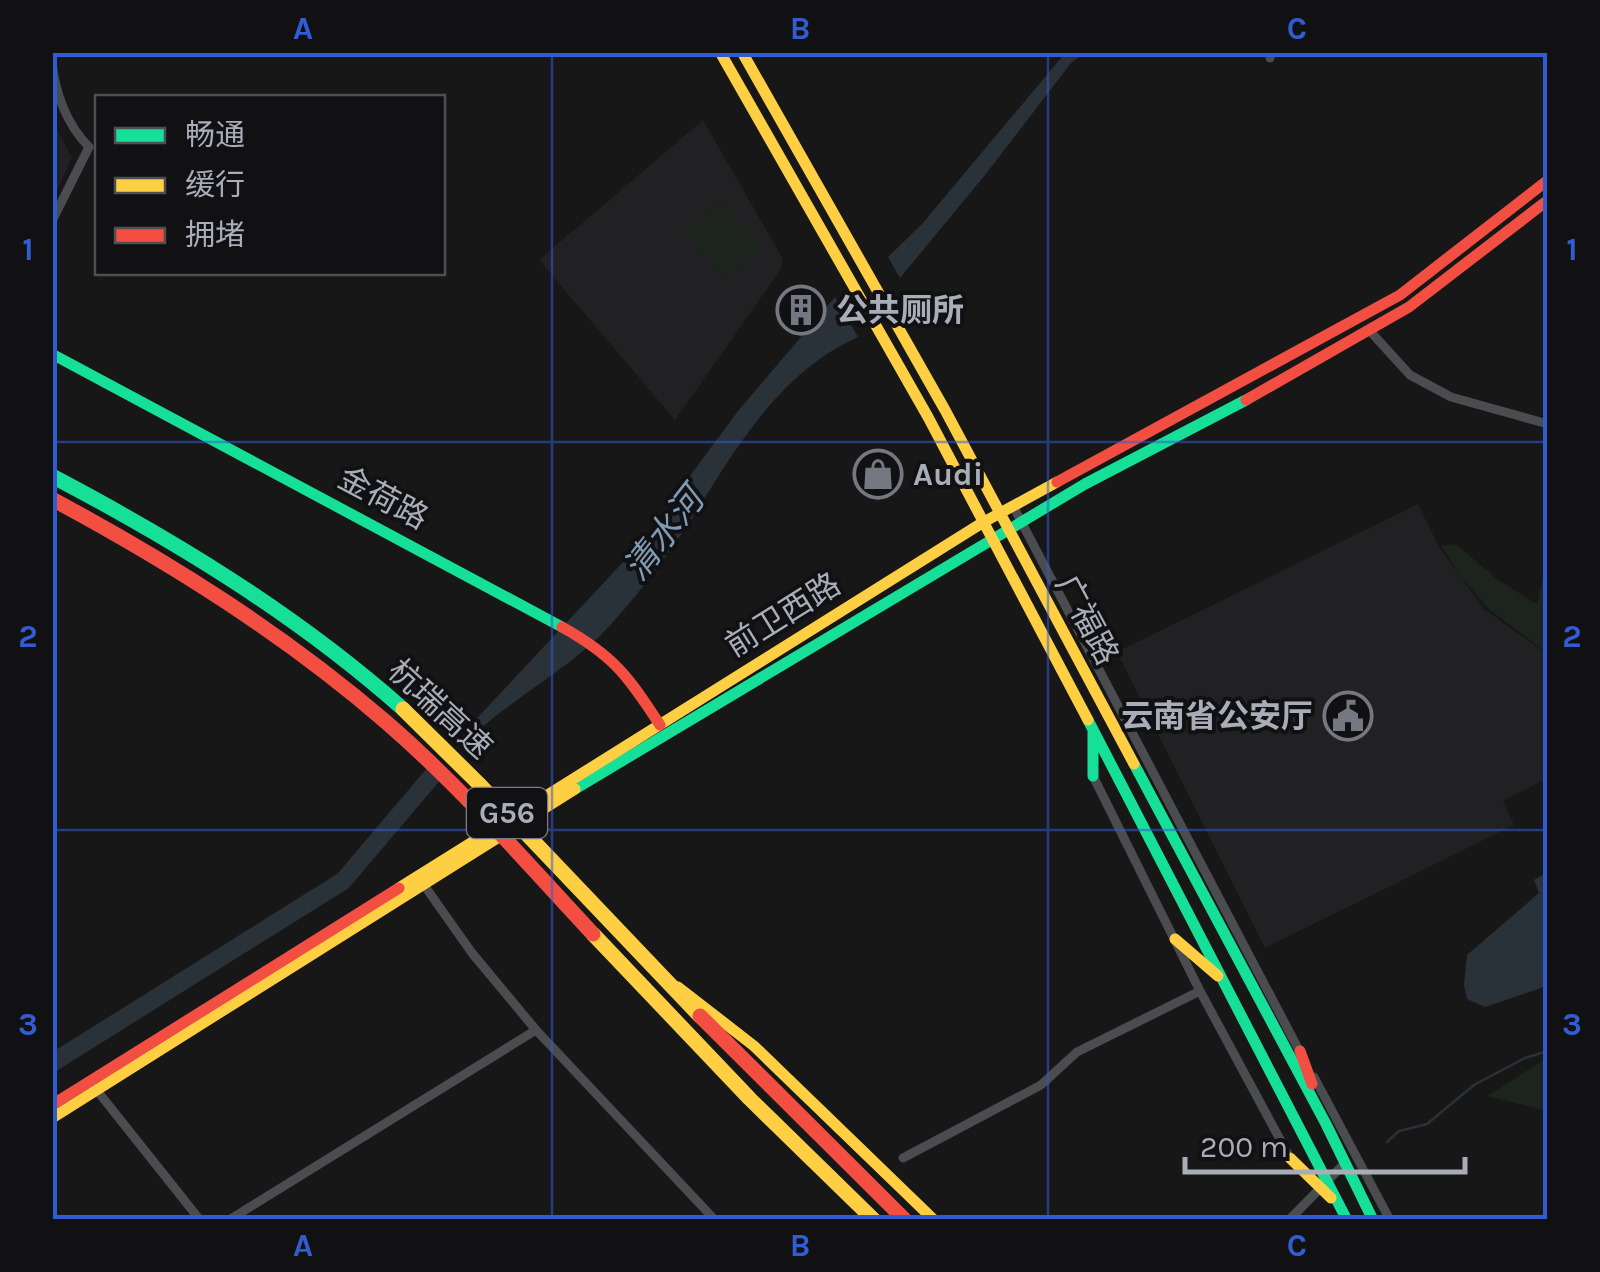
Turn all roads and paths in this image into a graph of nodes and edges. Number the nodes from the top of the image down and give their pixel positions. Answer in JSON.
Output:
{"nodes":[{"id":1,"x":720,"y":52,"type":"edge"},
{"id":2,"x":742,"y":52,"type":"edge"},
{"id":3,"x":52,"y":62,"type":"edge"},
{"id":4,"x":1548,"y":180,"type":"edge"},
{"id":5,"x":1548,"y":200,"type":"edge"},
{"id":6,"x":52,"y":221,"type":"edge"},
{"id":7,"x":1369,"y":330,"type":"junction"},
{"id":8,"x":52,"y":354,"type":"edge"},
{"id":9,"x":1548,"y":424,"type":"edge"},
{"id":10,"x":52,"y":476,"type":"edge"},
{"id":11,"x":52,"y":499,"type":"edge"},
{"id":12,"x":1005,"y":510,"type":"junction"},
{"id":13,"x":982,"y":522,"type":"junction"},
{"id":14,"x":1014,"y":526,"type":"junction"},
{"id":15,"x":991,"y":540,"type":"junction"},
{"id":16,"x":660,"y":725,"type":"junction"},
{"id":17,"x":1093,"y":728,"type":"junction"},
{"id":18,"x":1093,"y":776,"type":"joint"},
{"id":19,"x":424,"y":885,"type":"junction"},
{"id":20,"x":1175,"y":938,"type":"junction"},
{"id":21,"x":650,"y":964,"type":"junction"},
{"id":22,"x":1224,"y":981,"type":"junction"},
{"id":23,"x":1200,"y":991,"type":"junction"},
{"id":24,"x":536,"y":1030,"type":"junction"},
{"id":25,"x":1300,"y":1051,"type":"junction"},
{"id":26,"x":94,"y":1086,"type":"junction"},
{"id":27,"x":52,"y":1105,"type":"edge"},
{"id":28,"x":52,"y":1118,"type":"edge"},
{"id":29,"x":1326,"y":1124,"type":"junction"},
{"id":30,"x":902,"y":1158,"type":"dead end"},
{"id":31,"x":1290,"y":1158,"type":"joint"},
{"id":32,"x":1346,"y":1164,"type":"junction"},
{"id":33,"x":1324,"y":1185,"type":"junction"},
{"id":34,"x":1343,"y":1213,"type":"edge"},
{"id":35,"x":200,"y":1220,"type":"edge"},
{"id":36,"x":230,"y":1220,"type":"edge"},
{"id":37,"x":715,"y":1220,"type":"edge"},
{"id":38,"x":874,"y":1220,"type":"edge"},
{"id":39,"x":905,"y":1220,"type":"edge"},
{"id":40,"x":934,"y":1220,"type":"edge"},
{"id":41,"x":1289,"y":1220,"type":"edge"},
{"id":42,"x":1373,"y":1220,"type":"edge"},
{"id":43,"x":1390,"y":1220,"type":"edge"}],
"edges":[{"from":1,"to":13,"type":"main road","name":"广福路"},
{"from":2,"to":12,"type":"main road","name":"广福路"},
{"from":3,"to":6,"type":"street"},
{"from":4,"to":12,"type":"main road","name":"前卫西路"},
{"from":5,"to":7,"type":"main road","name":"前卫西路"},
{"from":7,"to":9,"type":"street"},
{"from":7,"to":14,"type":"main road","name":"前卫西路"},
{"from":8,"to":16,"type":"main road","name":"金荷路"},
{"from":10,"to":21,"type":"main road","name":"杭瑞高速","number":"G56","bridge":true},
{"from":11,"to":38,"type":"main road","name":"杭瑞高速","number":"G56","bridge":true},
{"from":12,"to":13,"type":"main road","name":"前卫西路"},
{"from":12,"to":14,"type":"main road","name":"广福路"},
{"from":13,"to":15,"type":"main road","name":"广福路"},
{"from":13,"to":16,"type":"main road","name":"前卫西路"},
{"from":14,"to":15,"type":"main road","name":"前卫西路"},
{"from":14,"to":25,"type":"street"},
{"from":14,"to":29,"type":"main road","name":"广福路"},
{"from":15,"to":17,"type":"main road","name":"广福路"},
{"from":15,"to":19,"type":"main road","name":"前卫西路"},
{"from":16,"to":26,"type":"main road","name":"前卫西路"},
{"from":17,"to":18,"type":"main road"},
{"from":17,"to":22,"type":"main road","name":"广福路"},
{"from":18,"to":20,"type":"street"},
{"from":19,"to":24,"type":"street"},
{"from":19,"to":26,"type":"main road","name":"前卫西路"},
{"from":20,"to":22,"type":"main road"},
{"from":20,"to":23,"type":"street"},
{"from":21,"to":39,"type":"main road","name":"杭瑞高速","number":"G56","bridge":true},
{"from":21,"to":40,"type":"main road","bridge":true},
{"from":22,"to":33,"type":"main road","name":"广福路"},
{"from":23,"to":30,"type":"street"},
{"from":23,"to":31,"type":"street"},
{"from":24,"to":36,"type":"street"},
{"from":24,"to":37,"type":"street"},
{"from":25,"to":29,"type":"main road"},
{"from":25,"to":43,"type":"street"},
{"from":26,"to":27,"type":"main road","name":"前卫西路"},
{"from":26,"to":28,"type":"main road","name":"前卫西路"},
{"from":26,"to":35,"type":"street"},
{"from":29,"to":32,"type":"main road","name":"广福路"},
{"from":31,"to":33,"type":"main road"},
{"from":32,"to":33,"type":"street"},
{"from":32,"to":42,"type":"main road","name":"广福路"},
{"from":33,"to":34,"type":"main road","name":"广福路"},
{"from":33,"to":41,"type":"street"}]}
